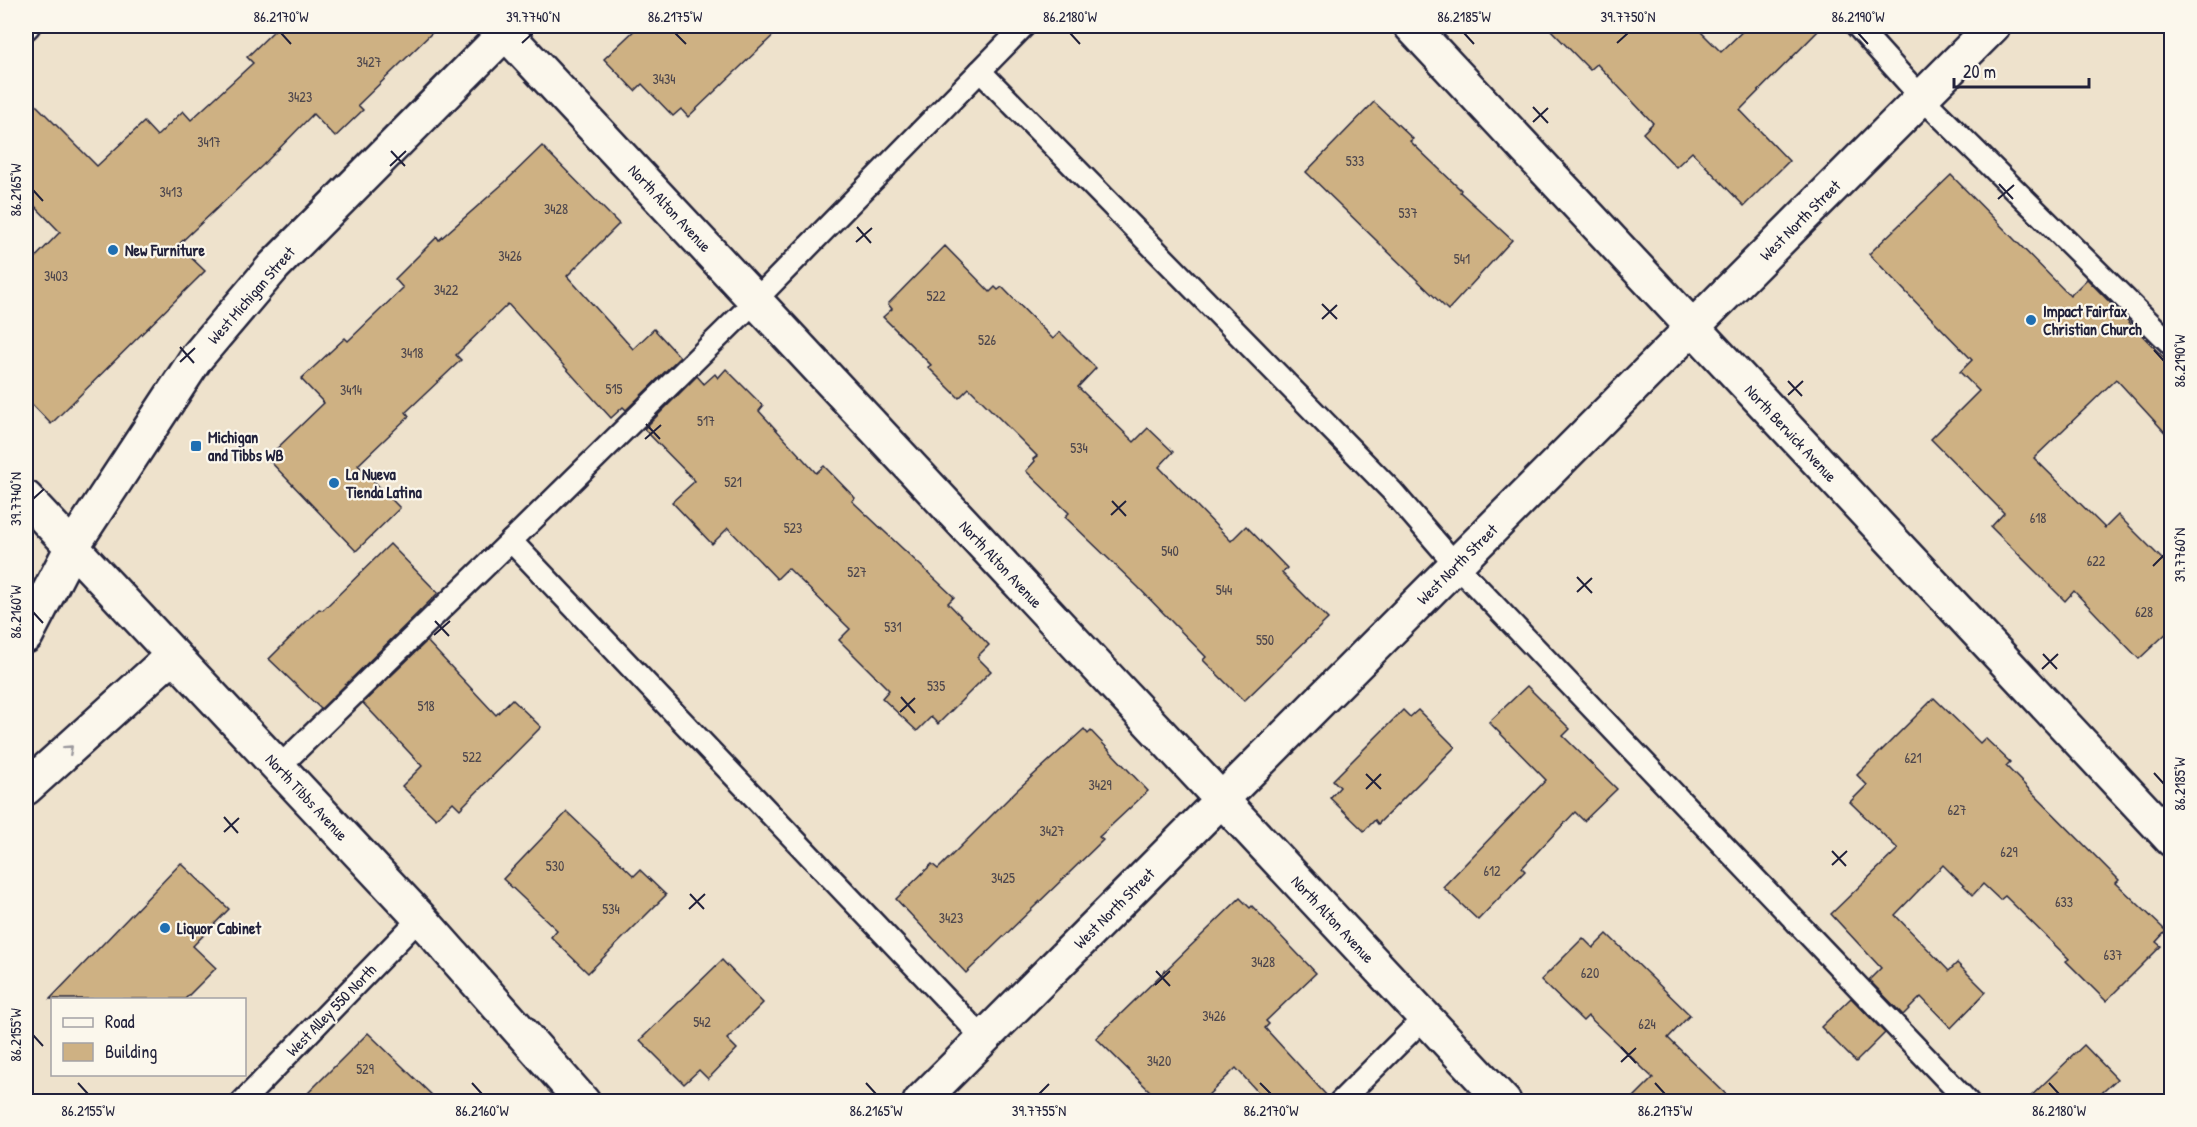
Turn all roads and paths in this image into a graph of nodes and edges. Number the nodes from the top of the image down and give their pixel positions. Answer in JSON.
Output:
{"nodes":[{"id":1,"x":29,"y":26,"type":"edge"},
{"id":2,"x":1024,"y":26,"type":"edge"},
{"id":3,"x":1411,"y":26,"type":"edge"},
{"id":4,"x":1857,"y":26,"type":"edge"},
{"id":5,"x":1993,"y":26,"type":"edge"},
{"id":6,"x":505,"y":28,"type":"edge"},
{"id":7,"x":26,"y":29,"type":"edge"},
{"id":8,"x":980,"y":71,"type":"junction"},
{"id":9,"x":1922,"y":98,"type":"junction"},
{"id":10,"x":755,"y":300,"type":"junction"},
{"id":11,"x":1693,"y":327,"type":"junction"},
{"id":12,"x":2172,"y":345,"type":"edge"},
{"id":13,"x":26,"y":498,"type":"edge"},
{"id":14,"x":510,"y":541,"type":"junction"},
{"id":15,"x":72,"y":548,"type":"junction"},
{"id":16,"x":1456,"y":565,"type":"junction"},
{"id":17,"x":26,"y":636,"type":"edge"},
{"id":18,"x":173,"y":655,"type":"junction"},
{"id":19,"x":279,"y":767,"type":"junction"},
{"id":20,"x":26,"y":788,"type":"edge"},
{"id":21,"x":1222,"y":800,"type":"junction"},
{"id":22,"x":2172,"y":840,"type":"edge"},
{"id":23,"x":420,"y":918,"type":"junction"},
{"id":24,"x":1425,"y":1017,"type":"junction"},
{"id":25,"x":983,"y":1038,"type":"junction"},
{"id":26,"x":242,"y":1101,"type":"edge"},
{"id":27,"x":583,"y":1101,"type":"edge"},
{"id":28,"x":920,"y":1101,"type":"edge"},
{"id":29,"x":1340,"y":1101,"type":"edge"},
{"id":30,"x":1504,"y":1101,"type":"edge"},
{"id":31,"x":1968,"y":1101,"type":"edge"}],
"edges":[{"from":1,"to":7,"type":"lane"},
{"from":2,"to":8,"type":"lane"},
{"from":3,"to":11,"type":"street","name":"North Berwick Avenue"},
{"from":4,"to":9,"type":"lane"},
{"from":5,"to":9,"type":"street","name":"West North Street"},
{"from":6,"to":10,"type":"street","name":"North Alton Avenue"},
{"from":6,"to":15,"type":"street","name":"West Michigan Street"},
{"from":8,"to":10,"type":"lane"},
{"from":8,"to":16,"type":"lane"},
{"from":9,"to":11,"type":"street","name":"West North Street"},
{"from":9,"to":12,"type":"lane"},
{"from":10,"to":14,"type":"lane"},
{"from":10,"to":21,"type":"street","name":"North Alton Avenue"},
{"from":11,"to":16,"type":"street","name":"West North Street"},
{"from":11,"to":22,"type":"street","name":"North Berwick Avenue"},
{"from":13,"to":15,"type":"street","name":"North Tibbs Avenue"},
{"from":14,"to":19,"type":"lane"},
{"from":14,"to":25,"type":"lane"},
{"from":15,"to":17,"type":"street","name":"West Michigan Street"},
{"from":15,"to":18,"type":"street","name":"North Tibbs Avenue"},
{"from":16,"to":21,"type":"street","name":"West North Street"},
{"from":16,"to":31,"type":"lane"},
{"from":18,"to":19,"type":"street","name":"North Tibbs Avenue"},
{"from":20,"to":18,"type":"street","one_way":true},
{"from":19,"to":23,"type":"street","name":"North Tibbs Avenue"},
{"from":21,"to":24,"type":"street","name":"North Alton Avenue"},
{"from":21,"to":25,"type":"street","name":"West North Street"},
{"from":23,"to":26,"type":"lane","name":"West Alley 550 North"},
{"from":23,"to":27,"type":"street","name":"North Tibbs Avenue"},
{"from":24,"to":29,"type":"lane"},
{"from":24,"to":30,"type":"street","name":"North Alton Avenue"},
{"from":25,"to":28,"type":"street","name":"West North Street"}]}
